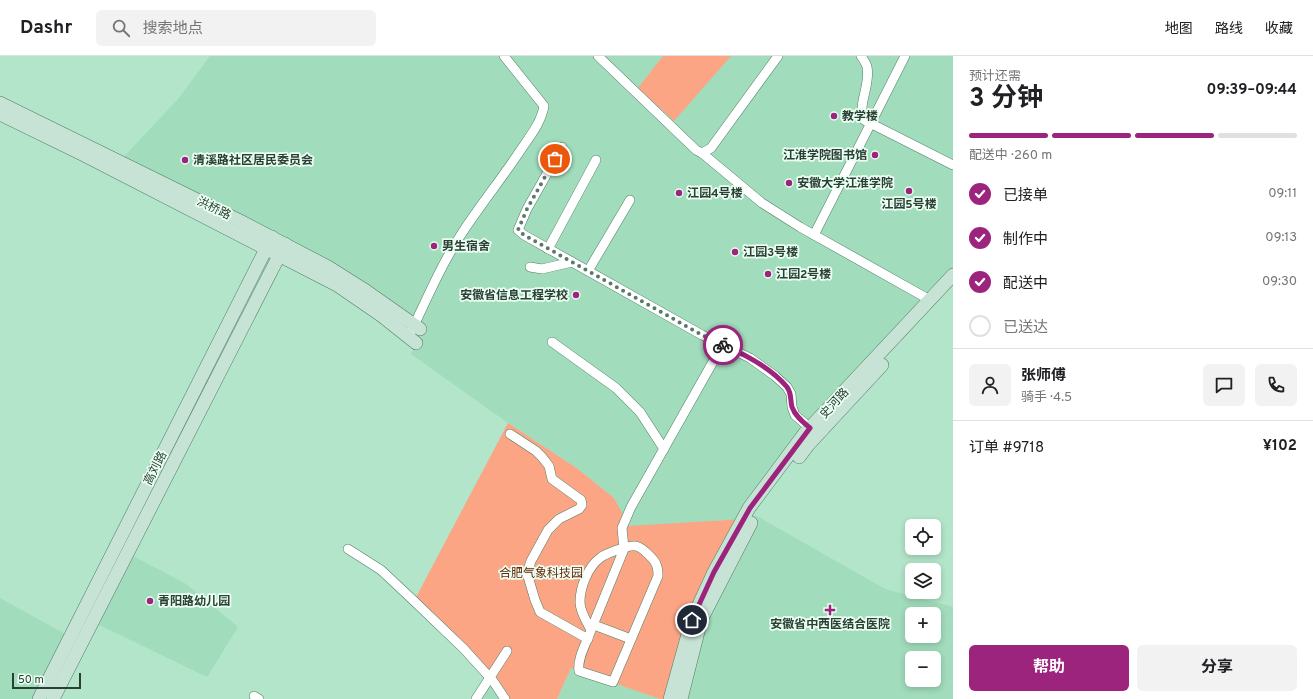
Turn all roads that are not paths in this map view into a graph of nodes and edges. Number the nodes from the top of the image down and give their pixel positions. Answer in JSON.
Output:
{"nodes":[{"id":1,"x":504,"y":56,"type":"edge"},
{"id":2,"x":598,"y":56,"type":"edge"},
{"id":3,"x":778,"y":56,"type":"edge"},
{"id":4,"x":861,"y":56,"type":"edge"},
{"id":5,"x":905,"y":56,"type":"edge"},
{"id":6,"x":0,"y":102,"type":"edge"},
{"id":7,"x":0,"y":114,"type":"edge"},
{"id":8,"x":871,"y":124,"type":"junction"},
{"id":9,"x":562,"y":147,"type":"dead end"},
{"id":10,"x":702,"y":153,"type":"junction"},
{"id":11,"x":596,"y":160,"type":"dead end"},
{"id":12,"x":953,"y":165,"type":"edge"},
{"id":13,"x":630,"y":200,"type":"dead end"},
{"id":14,"x":814,"y":234,"type":"junction"},
{"id":15,"x":269,"y":243,"type":"junction"},
{"id":16,"x":548,"y":249,"type":"junction"},
{"id":17,"x":282,"y":250,"type":"junction"},
{"id":18,"x":572,"y":262,"type":"junction"},
{"id":19,"x":530,"y":267,"type":"dead end"},
{"id":20,"x":588,"y":271,"type":"junction"},
{"id":21,"x":953,"y":275,"type":"edge"},
{"id":22,"x":953,"y":287,"type":"edge"},
{"id":23,"x":930,"y":300,"type":"junction"},
{"id":24,"x":417,"y":327,"type":"junction"},
{"id":25,"x":412,"y":340,"type":"joint"},
{"id":26,"x":552,"y":342,"type":"dead end"},
{"id":27,"x":723,"y":344,"type":"junction"},
{"id":28,"x":810,"y":428,"type":"junction"},
{"id":29,"x":510,"y":434,"type":"dead end"},
{"id":30,"x":664,"y":449,"type":"junction"},
{"id":31,"x":348,"y":548,"type":"dead end"},
{"id":32,"x":624,"y":549,"type":"junction"},
{"id":33,"x":591,"y":631,"type":"junction"},
{"id":34,"x":631,"y":640,"type":"junction"},
{"id":35,"x":507,"y":651,"type":"dead end"},
{"id":36,"x":489,"y":678,"type":"junction"},
{"id":37,"x":39,"y":699,"type":"edge"},
{"id":38,"x":53,"y":699,"type":"edge"},
{"id":39,"x":476,"y":699,"type":"edge"},
{"id":40,"x":505,"y":699,"type":"edge"},
{"id":41,"x":670,"y":699,"type":"edge"},
{"id":42,"x":681,"y":699,"type":"edge"}],
"edges":[{"from":1,"to":24,"type":"street"},
{"from":2,"to":10,"type":"street"},
{"from":3,"to":10,"type":"street"},
{"from":4,"to":8,"type":"street"},
{"from":5,"to":8,"type":"street"},
{"from":6,"to":15,"type":"street","name":"洪桥路"},
{"from":7,"to":15,"type":"street","name":"洪桥路"},
{"from":8,"to":12,"type":"street"},
{"from":8,"to":14,"type":"street"},
{"from":9,"to":16,"type":"street"},
{"from":10,"to":14,"type":"street"},
{"from":11,"to":16,"type":"street"},
{"from":13,"to":20,"type":"street"},
{"from":14,"to":23,"type":"street"},
{"from":15,"to":17,"type":"street","name":"洪桥路"},
{"from":15,"to":37,"type":"street","name":"高刘路"},
{"from":16,"to":18,"type":"street"},
{"from":17,"to":24,"type":"street","name":"洪桥路"},
{"from":17,"to":25,"type":"street","name":"洪桥路"},
{"from":17,"to":38,"type":"street","name":"高刘路"},
{"from":18,"to":19,"type":"street"},
{"from":18,"to":20,"type":"street"},
{"from":20,"to":27,"type":"street"},
{"from":21,"to":23,"type":"street","name":"史河路"},
{"from":22,"to":42,"type":"street","name":"史河路"},
{"from":23,"to":28,"type":"street","name":"史河路"},
{"from":24,"to":25,"type":"street"},
{"from":26,"to":30,"type":"street"},
{"from":27,"to":28,"type":"street"},
{"from":27,"to":30,"type":"street"},
{"from":28,"to":41,"type":"street","name":"史河路"},
{"from":29,"to":33,"type":"street"},
{"from":30,"to":32,"type":"street"},
{"from":31,"to":36,"type":"street"},
{"from":32,"to":33,"type":"street"},
{"from":32,"to":33,"type":"street"},
{"from":32,"to":34,"type":"street"},
{"from":33,"to":34,"type":"street"},
{"from":33,"to":34,"type":"street"},
{"from":35,"to":36,"type":"street"},
{"from":36,"to":39,"type":"street"},
{"from":36,"to":40,"type":"street"}]}
